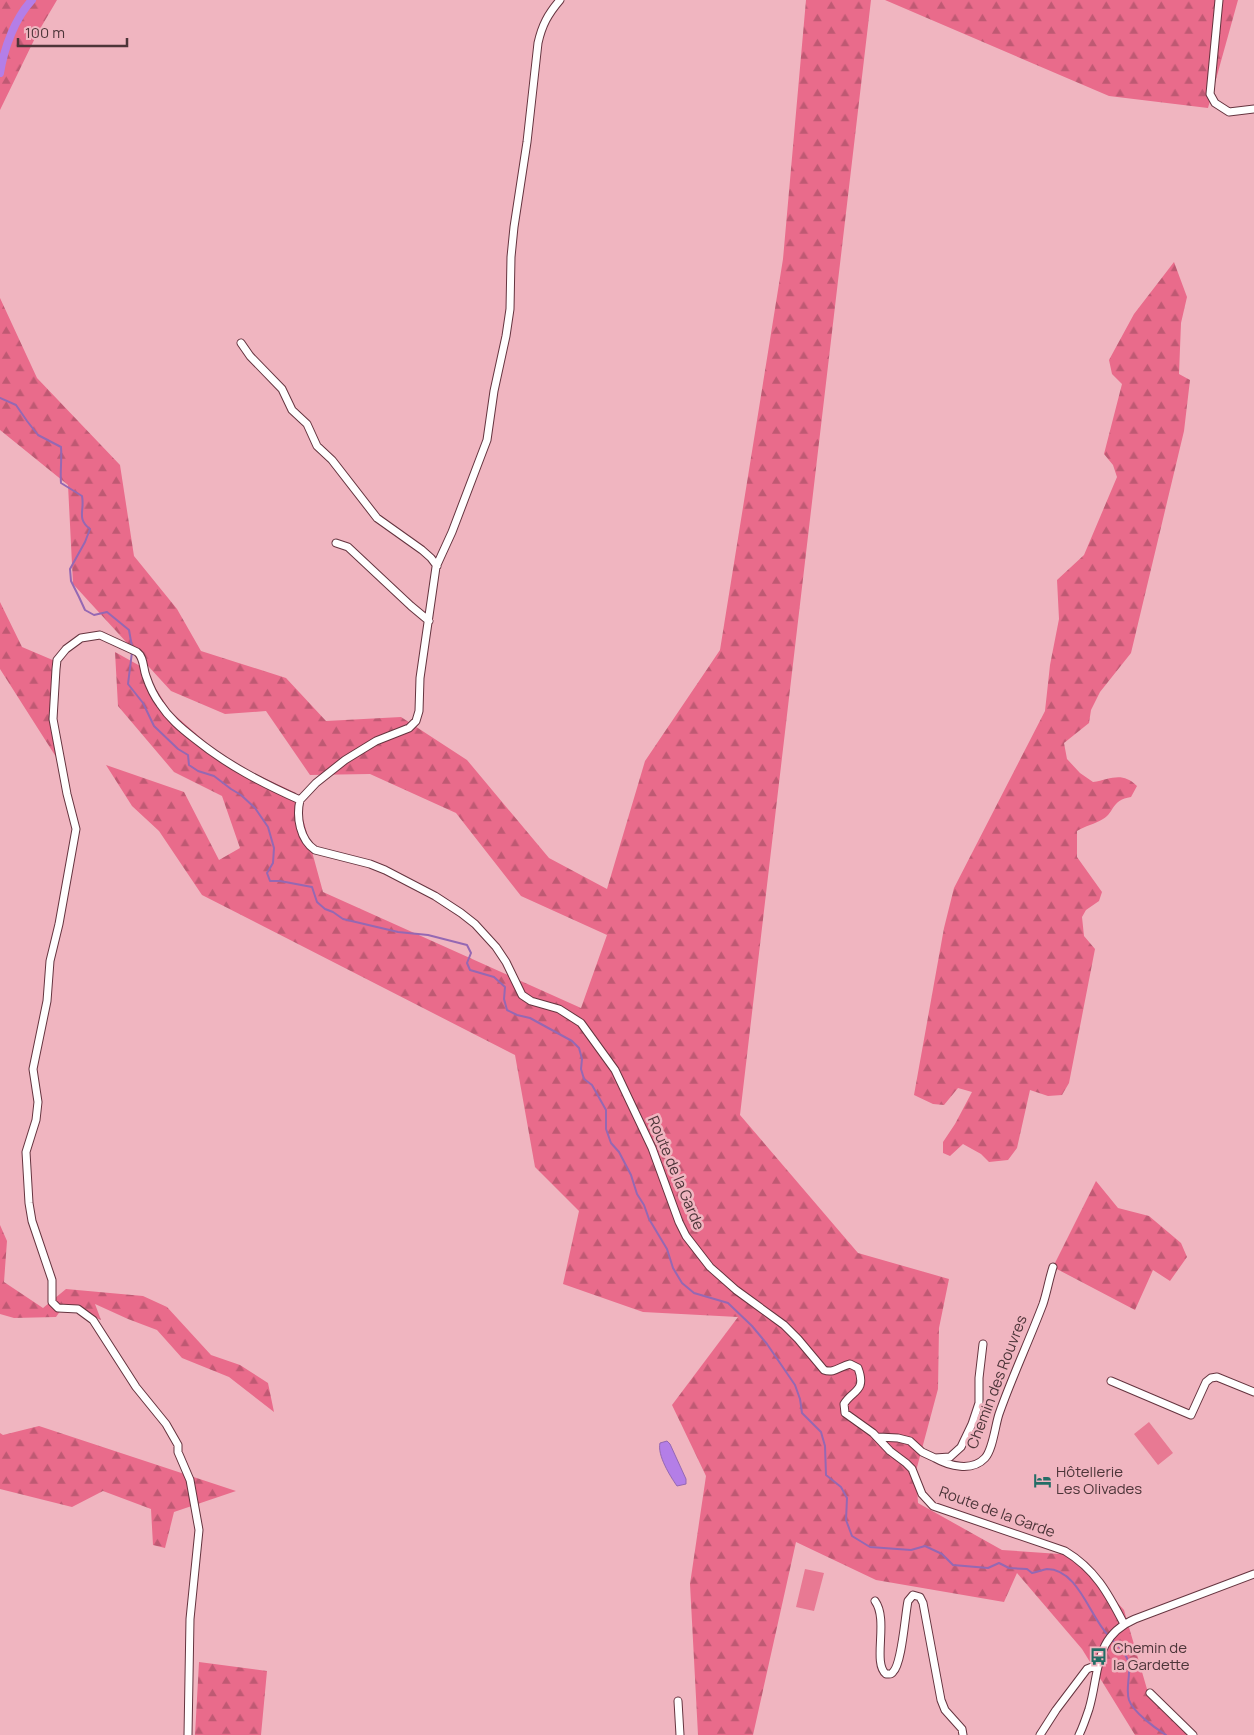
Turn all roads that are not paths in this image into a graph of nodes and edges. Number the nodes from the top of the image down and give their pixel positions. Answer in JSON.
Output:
{"nodes":[{"id":1,"x":560,"y":0,"type":"edge"},
{"id":2,"x":1219,"y":0,"type":"edge"},
{"id":3,"x":1254,"y":109,"type":"edge"},
{"id":4,"x":241,"y":343,"type":"dead end"},
{"id":5,"x":336,"y":542,"type":"dead end"},
{"id":6,"x":437,"y":566,"type":"junction"},
{"id":7,"x":429,"y":621,"type":"junction"},
{"id":8,"x":300,"y":800,"type":"junction"},
{"id":9,"x":1052,"y":1267,"type":"dead end"},
{"id":10,"x":983,"y":1344,"type":"dead end"},
{"id":11,"x":1111,"y":1380,"type":"dead end"},
{"id":12,"x":1254,"y":1392,"type":"edge"},
{"id":13,"x":878,"y":1437,"type":"junction"},
{"id":14,"x":935,"y":1458,"type":"junction"},
{"id":15,"x":1254,"y":1574,"type":"edge"},
{"id":16,"x":875,"y":1601,"type":"dead end"},
{"id":17,"x":1124,"y":1624,"type":"junction"},
{"id":18,"x":1098,"y":1665,"type":"junction"},
{"id":19,"x":1150,"y":1693,"type":"dead end"},
{"id":20,"x":678,"y":1701,"type":"dead end"},
{"id":21,"x":188,"y":1735,"type":"edge"},
{"id":22,"x":680,"y":1735,"type":"edge"},
{"id":23,"x":963,"y":1735,"type":"edge"},
{"id":24,"x":1040,"y":1735,"type":"edge"},
{"id":25,"x":1079,"y":1735,"type":"edge"},
{"id":26,"x":1193,"y":1735,"type":"edge"}],
"edges":[{"from":1,"to":6,"type":"street"},
{"from":2,"to":3,"type":"street"},
{"from":4,"to":6,"type":"street"},
{"from":5,"to":7,"type":"street"},
{"from":6,"to":7,"type":"street"},
{"from":7,"to":8,"type":"street"},
{"from":8,"to":13,"type":"street","name":"Route de la Garde"},
{"from":8,"to":21,"type":"street"},
{"from":9,"to":14,"type":"street","name":"Chemin des Rouvres"},
{"from":10,"to":14,"type":"street"},
{"from":11,"to":12,"type":"street"},
{"from":13,"to":14,"type":"street"},
{"from":13,"to":17,"type":"street","name":"Route de la Garde"},
{"from":15,"to":17,"type":"street"},
{"from":16,"to":23,"type":"street"},
{"from":17,"to":18,"type":"street"},
{"from":18,"to":24,"type":"street"},
{"from":18,"to":25,"type":"street"},
{"from":19,"to":26,"type":"street"},
{"from":20,"to":22,"type":"street"}]}
